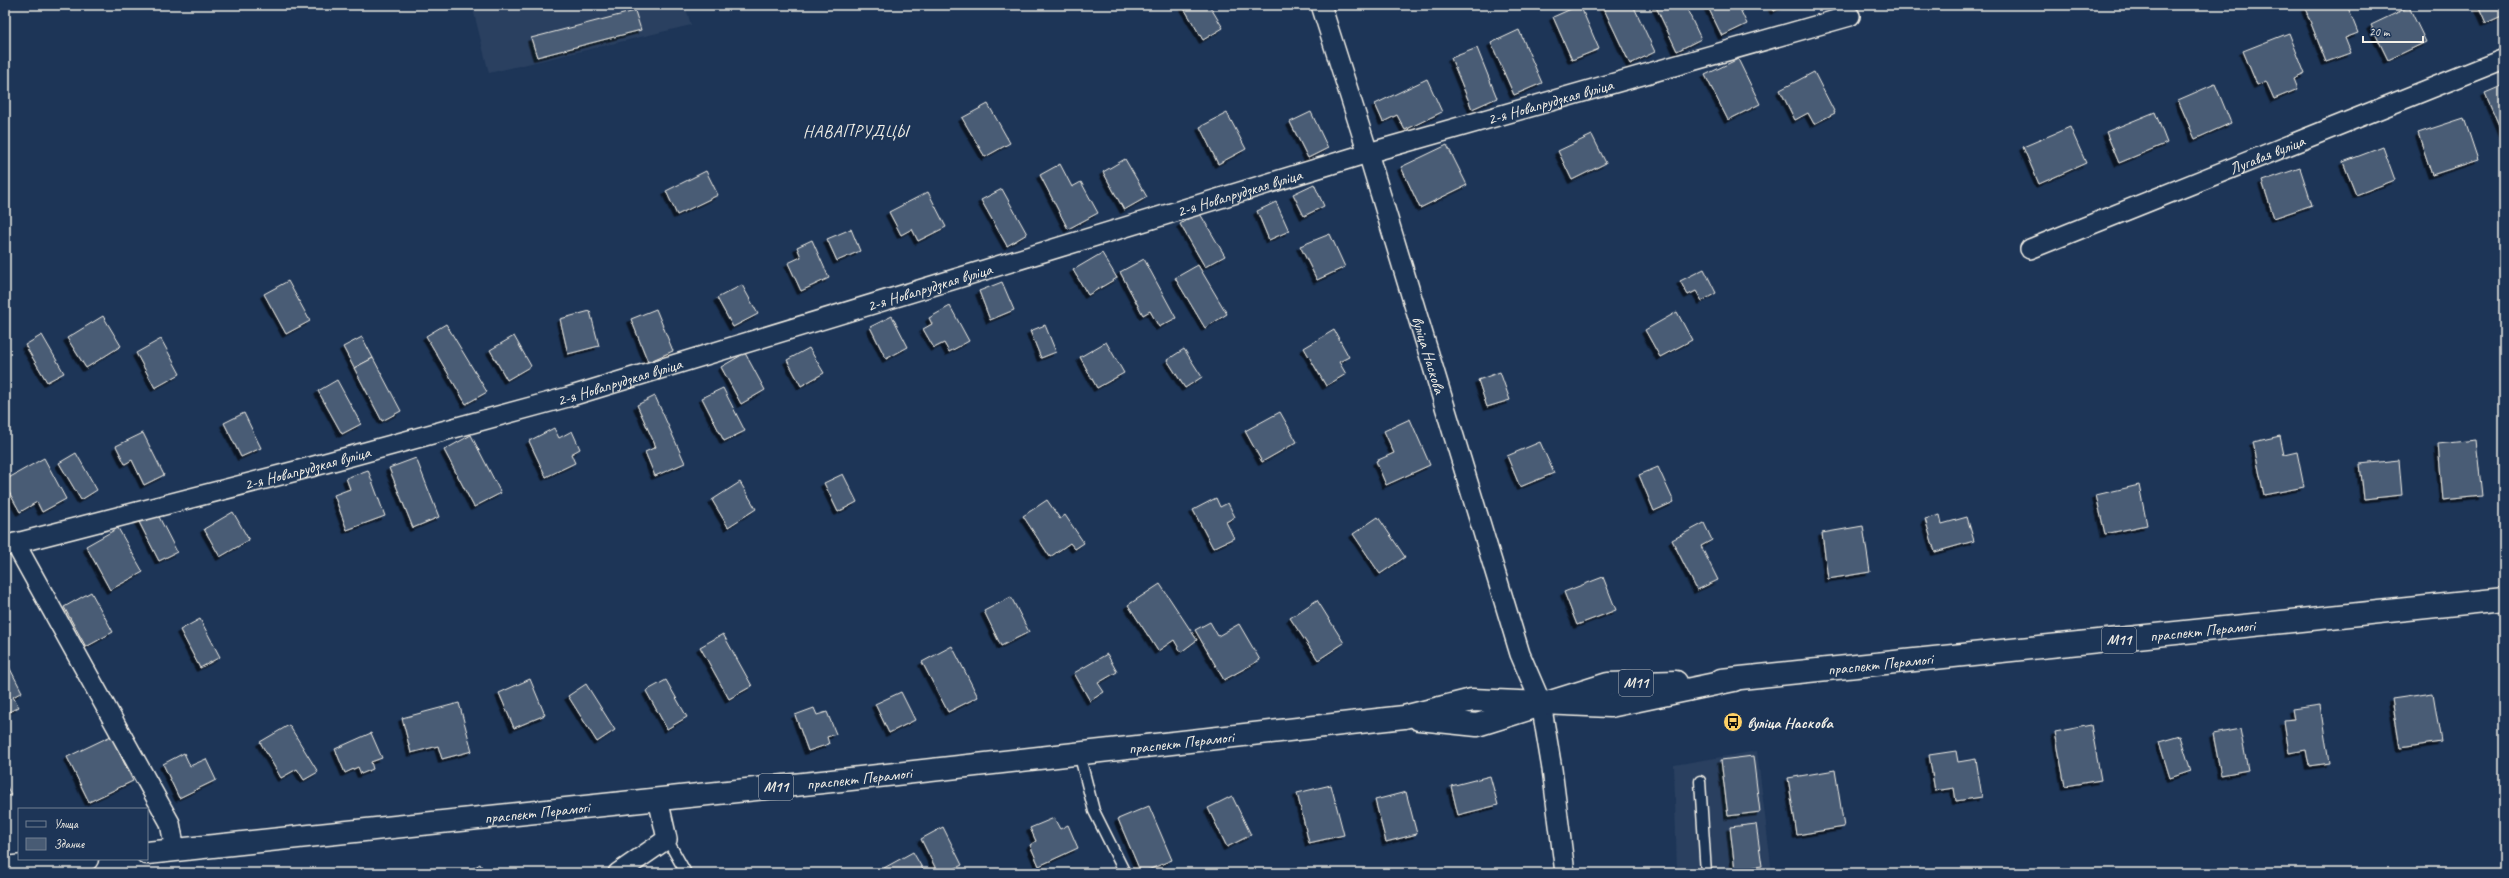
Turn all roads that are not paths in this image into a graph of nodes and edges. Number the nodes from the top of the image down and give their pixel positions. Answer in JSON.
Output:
{"nodes":[{"id":1,"x":1321,"y":5,"type":"edge"},
{"id":2,"x":1850,"y":16,"type":"dead end"},
{"id":3,"x":2504,"y":59,"type":"edge"},
{"id":4,"x":1368,"y":153,"type":"junction"},
{"id":5,"x":2030,"y":249,"type":"dead end"},
{"id":6,"x":10,"y":544,"type":"edge"},
{"id":7,"x":2504,"y":599,"type":"edge"},
{"id":8,"x":1541,"y":703,"type":"junction"},
{"id":9,"x":1079,"y":753,"type":"junction"},
{"id":10,"x":1700,"y":782,"type":"dead end"},
{"id":11,"x":658,"y":799,"type":"junction"},
{"id":12,"x":667,"y":839,"type":"junction"},
{"id":13,"x":175,"y":850,"type":"junction"},
{"id":14,"x":148,"y":853,"type":"edge"},
{"id":15,"x":78,"y":860,"type":"edge"},
{"id":16,"x":5,"y":868,"type":"edge"},
{"id":17,"x":618,"y":873,"type":"edge"},
{"id":18,"x":686,"y":873,"type":"edge"},
{"id":19,"x":1125,"y":873,"type":"edge"},
{"id":20,"x":1564,"y":873,"type":"edge"},
{"id":21,"x":1706,"y":873,"type":"edge"}],
"edges":[{"from":1,"to":4,"type":"street","name":"вуліца Наскова"},
{"from":2,"to":4,"type":"street","name":"2-я Новапрудзкая вуліца"},
{"from":3,"to":5,"type":"street","name":"Лугавая вуліца"},
{"from":4,"to":6,"type":"street","name":"2-я Новапрудзкая вуліца"},
{"from":4,"to":8,"type":"street","name":"вуліца Наскова"},
{"from":6,"to":13,"type":"street"},
{"from":7,"to":8,"type":"main road","name":"праспект Перамогі","number":"М11"},
{"from":8,"to":9,"type":"main road","name":"праспект Перамогі","number":"М11"},
{"from":8,"to":20,"type":"street","name":"вуліца Наскова"},
{"from":9,"to":11,"type":"main road","name":"праспект Перамогі","number":"М11"},
{"from":9,"to":19,"type":"lane"},
{"from":10,"to":21,"type":"lane"},
{"from":11,"to":12,"type":"street"},
{"from":11,"to":13,"type":"main road","name":"праспект Перамогі","number":"М11"},
{"from":12,"to":17,"type":"street"},
{"from":12,"to":18,"type":"lane"},
{"from":13,"to":14,"type":"main road","name":"праспект Перамогі","number":"М11"},
{"from":15,"to":16,"type":"main road"}]}
